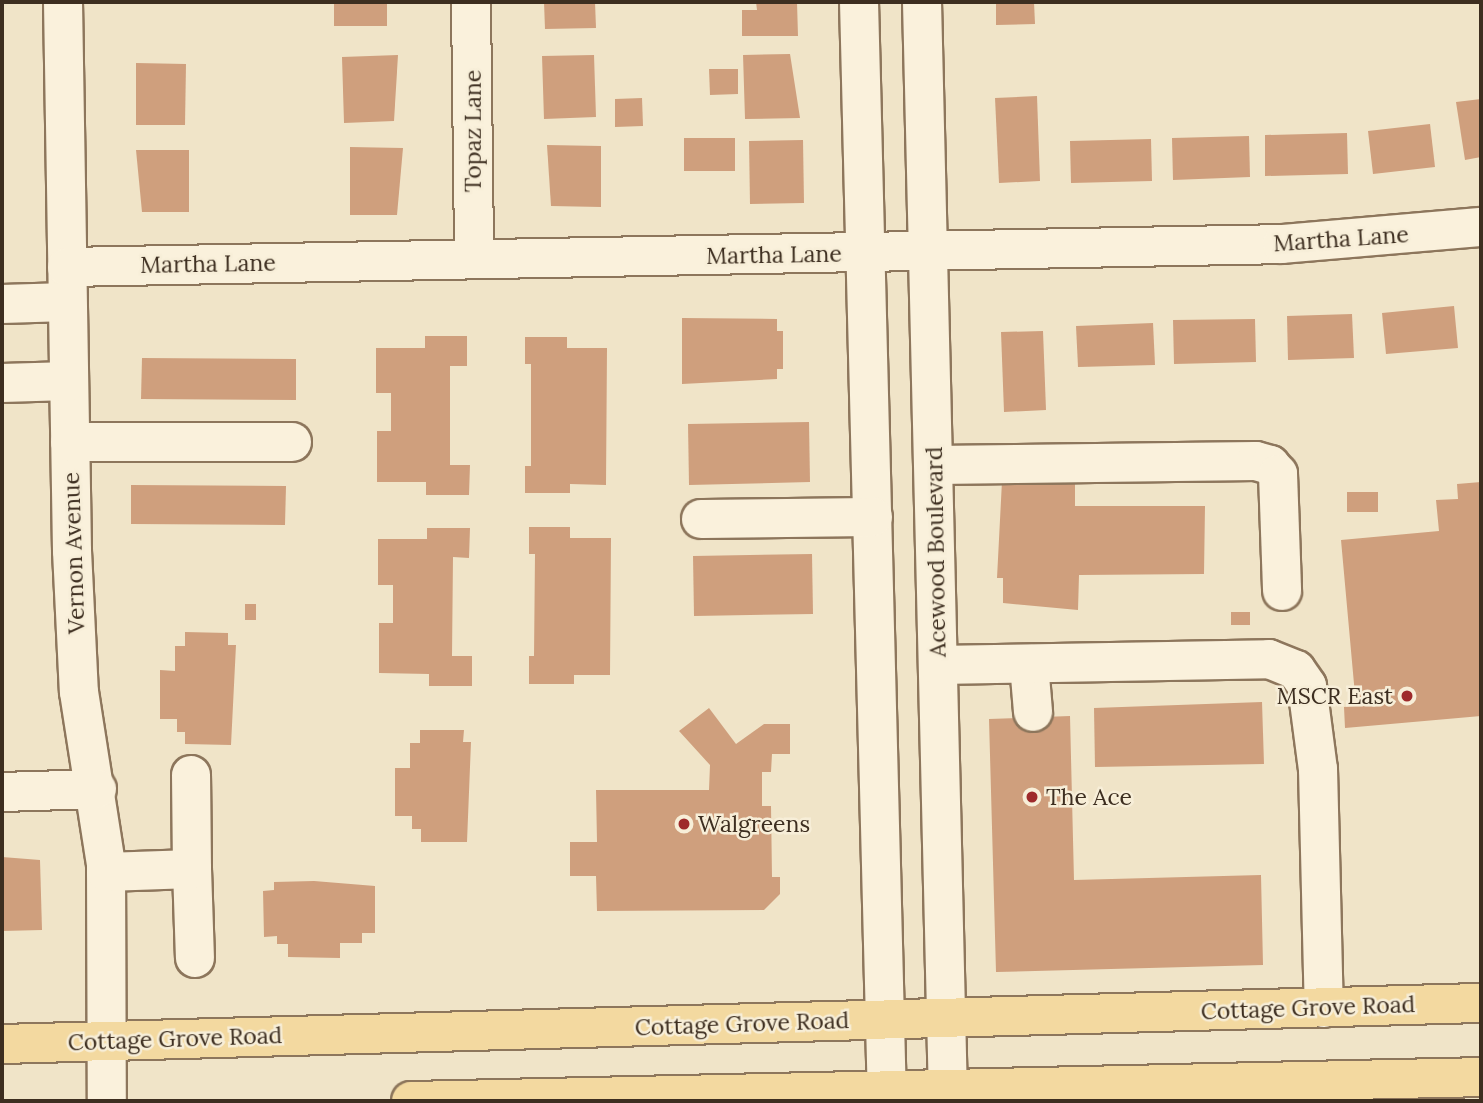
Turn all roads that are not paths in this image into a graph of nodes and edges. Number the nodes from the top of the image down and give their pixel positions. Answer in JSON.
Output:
{"nodes":[{"id":1,"x":62,"y":2,"type":"edge"},
{"id":2,"x":471,"y":2,"type":"edge"},
{"id":3,"x":859,"y":2,"type":"edge"},
{"id":4,"x":922,"y":2,"type":"edge"},
{"id":5,"x":1481,"y":227,"type":"edge"},
{"id":6,"x":863,"y":253,"type":"junction"},
{"id":7,"x":930,"y":253,"type":"junction"},
{"id":8,"x":474,"y":259,"type":"junction"},
{"id":9,"x":67,"y":284,"type":"junction"},
{"id":10,"x":2,"y":304,"type":"edge"},
{"id":11,"x":69,"y":381,"type":"junction"},
{"id":12,"x":2,"y":383,"type":"edge"},
{"id":13,"x":70,"y":442,"type":"junction"},
{"id":14,"x":292,"y":442,"type":"dead end"},
{"id":15,"x":936,"y":464,"type":"junction"},
{"id":16,"x":873,"y":517,"type":"junction"},
{"id":17,"x":701,"y":519,"type":"dead end"},
{"id":18,"x":1282,"y":591,"type":"dead end"},
{"id":19,"x":1029,"y":664,"type":"junction"},
{"id":20,"x":937,"y":665,"type":"junction"},
{"id":21,"x":1033,"y":712,"type":"dead end"},
{"id":22,"x":191,"y":775,"type":"dead end"},
{"id":23,"x":97,"y":789,"type":"junction"},
{"id":24,"x":2,"y":792,"type":"edge"},
{"id":25,"x":192,"y":869,"type":"junction"},
{"id":26,"x":106,"y":872,"type":"junction"},
{"id":27,"x":195,"y":958,"type":"dead end"},
{"id":28,"x":1481,"y":1003,"type":"edge"},
{"id":29,"x":1324,"y":1008,"type":"junction"},
{"id":30,"x":945,"y":1018,"type":"junction"},
{"id":31,"x":882,"y":1020,"type":"junction"},
{"id":32,"x":104,"y":1041,"type":"junction"},
{"id":33,"x":2,"y":1044,"type":"edge"},
{"id":34,"x":1481,"y":1077,"type":"edge"},
{"id":35,"x":1359,"y":1091,"type":"edge"},
{"id":36,"x":1134,"y":1093,"type":"edge"},
{"id":37,"x":1175,"y":1093,"type":"edge"},
{"id":38,"x":947,"y":1095,"type":"edge"},
{"id":39,"x":887,"y":1096,"type":"edge"},
{"id":40,"x":734,"y":1097,"type":"edge"},
{"id":41,"x":641,"y":1098,"type":"edge"},
{"id":42,"x":513,"y":1100,"type":"edge"},
{"id":43,"x":107,"y":1101,"type":"edge"},
{"id":44,"x":411,"y":1101,"type":"edge"}],
"edges":[{"from":1,"to":9,"type":"street","name":"Vernon Avenue"},
{"from":2,"to":8,"type":"street","name":"Topaz Lane"},
{"from":3,"to":6,"type":"street"},
{"from":4,"to":7,"type":"street","name":"Acewood Boulevard"},
{"from":5,"to":7,"type":"street","name":"Martha Lane"},
{"from":6,"to":7,"type":"street","name":"Martha Lane"},
{"from":6,"to":8,"type":"street","name":"Martha Lane"},
{"from":6,"to":16,"type":"street"},
{"from":7,"to":15,"type":"street","name":"Acewood Boulevard"},
{"from":8,"to":9,"type":"street","name":"Martha Lane"},
{"from":9,"to":10,"type":"street","name":"Martha Lane"},
{"from":9,"to":11,"type":"street","name":"Vernon Avenue"},
{"from":11,"to":12,"type":"street"},
{"from":11,"to":13,"type":"street","name":"Vernon Avenue"},
{"from":13,"to":14,"type":"street"},
{"from":13,"to":23,"type":"street","name":"Vernon Avenue"},
{"from":15,"to":18,"type":"street"},
{"from":15,"to":20,"type":"street","name":"Acewood Boulevard"},
{"from":16,"to":17,"type":"street"},
{"from":16,"to":31,"type":"street"},
{"from":19,"to":20,"type":"street"},
{"from":19,"to":21,"type":"street"},
{"from":19,"to":29,"type":"street"},
{"from":20,"to":30,"type":"street","name":"Acewood Boulevard"},
{"from":22,"to":25,"type":"street"},
{"from":23,"to":24,"type":"street"},
{"from":23,"to":26,"type":"street","name":"Vernon Avenue"},
{"from":25,"to":26,"type":"street"},
{"from":25,"to":27,"type":"street"},
{"from":26,"to":32,"type":"street","name":"Vernon Avenue"},
{"from":28,"to":29,"type":"main road","name":"Cottage Grove Road"},
{"from":29,"to":30,"type":"main road","name":"Cottage Grove Road"},
{"from":30,"to":31,"type":"main road","name":"Cottage Grove Road"},
{"from":30,"to":38,"type":"street","name":"Acewood Boulevard"},
{"from":31,"to":32,"type":"main road","name":"Cottage Grove Road"},
{"from":31,"to":39,"type":"street"},
{"from":32,"to":33,"type":"main road","name":"Cottage Grove Road"},
{"from":32,"to":43,"type":"street","name":"Vernon Avenue"},
{"from":34,"to":35,"type":"main road"},
{"from":35,"to":37,"type":"main road"},
{"from":36,"to":37,"type":"main road"},
{"from":36,"to":38,"type":"main road"},
{"from":38,"to":39,"type":"main road"},
{"from":39,"to":40,"type":"main road"},
{"from":40,"to":41,"type":"main road"},
{"from":41,"to":42,"type":"main road"},
{"from":42,"to":44,"type":"main road"}]}
